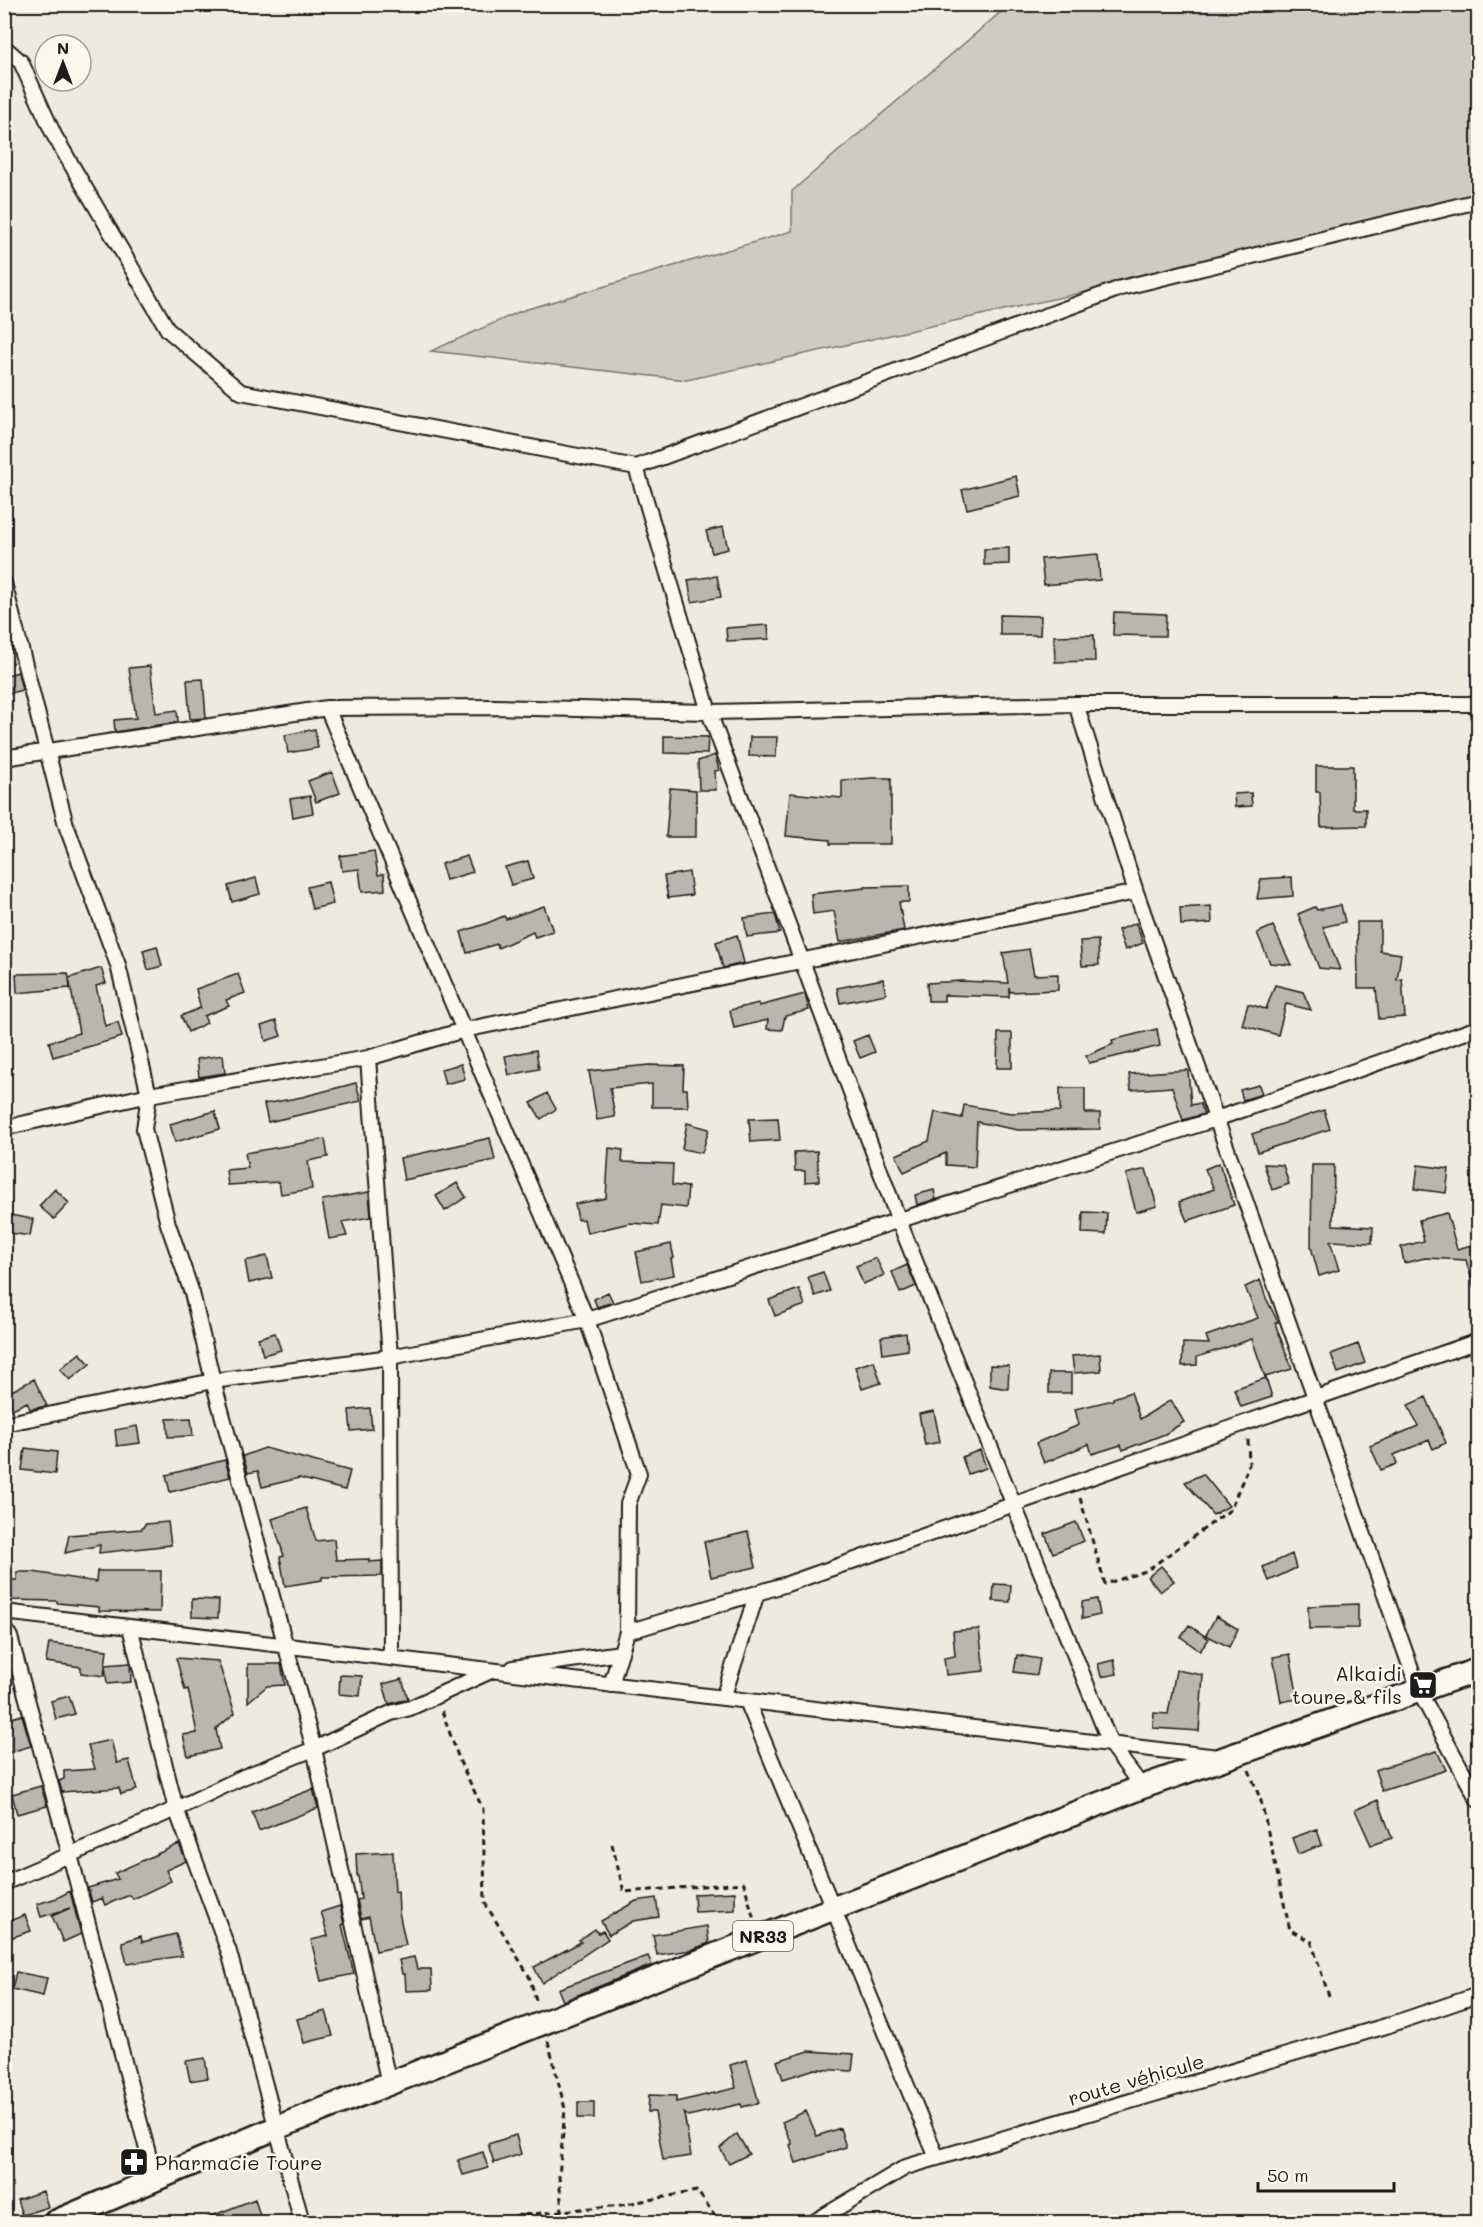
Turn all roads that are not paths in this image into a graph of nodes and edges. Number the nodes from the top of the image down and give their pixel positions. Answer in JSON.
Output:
{"nodes":[{"id":1,"x":4,"y":46,"type":"edge"},
{"id":2,"x":1479,"y":201,"type":"edge"},
{"id":3,"x":636,"y":468,"type":"junction"},
{"id":4,"x":4,"y":583,"type":"edge"},
{"id":5,"x":1076,"y":704,"type":"junction"},
{"id":6,"x":1479,"y":704,"type":"edge"},
{"id":7,"x":327,"y":708,"type":"junction"},
{"id":8,"x":709,"y":712,"type":"junction"},
{"id":9,"x":46,"y":751,"type":"junction"},
{"id":10,"x":4,"y":758,"type":"edge"},
{"id":11,"x":1136,"y":892,"type":"junction"},
{"id":12,"x":803,"y":962,"type":"junction"},
{"id":13,"x":1479,"y":1028,"type":"edge"},
{"id":14,"x":464,"y":1030,"type":"junction"},
{"id":15,"x":368,"y":1058,"type":"junction"},
{"id":16,"x":149,"y":1095,"type":"junction"},
{"id":17,"x":1216,"y":1119,"type":"junction"},
{"id":18,"x":4,"y":1128,"type":"edge"},
{"id":19,"x":898,"y":1221,"type":"junction"},
{"id":20,"x":587,"y":1320,"type":"junction"},
{"id":21,"x":1479,"y":1341,"type":"edge"},
{"id":22,"x":390,"y":1357,"type":"junction"},
{"id":23,"x":213,"y":1381,"type":"junction"},
{"id":24,"x":1316,"y":1398,"type":"junction"},
{"id":25,"x":4,"y":1424,"type":"edge"},
{"id":26,"x":1012,"y":1503,"type":"junction"},
{"id":27,"x":757,"y":1593,"type":"junction"},
{"id":28,"x":4,"y":1612,"type":"edge"},
{"id":29,"x":4,"y":1627,"type":"edge"},
{"id":30,"x":130,"y":1627,"type":"junction"},
{"id":31,"x":627,"y":1632,"type":"junction"},
{"id":32,"x":285,"y":1646,"type":"junction"},
{"id":33,"x":621,"y":1653,"type":"junction"},
{"id":34,"x":391,"y":1658,"type":"junction"},
{"id":35,"x":1479,"y":1670,"type":"edge"},
{"id":36,"x":491,"y":1671,"type":"junction"},
{"id":37,"x":611,"y":1685,"type":"junction"},
{"id":38,"x":1419,"y":1691,"type":"junction"},
{"id":39,"x":723,"y":1698,"type":"junction"},
{"id":40,"x":747,"y":1701,"type":"junction"},
{"id":41,"x":1111,"y":1744,"type":"junction"},
{"id":42,"x":314,"y":1749,"type":"junction"},
{"id":43,"x":1234,"y":1755,"type":"junction"},
{"id":44,"x":1142,"y":1786,"type":"junction"},
{"id":45,"x":1479,"y":1800,"type":"edge"},
{"id":46,"x":176,"y":1809,"type":"junction"},
{"id":47,"x":70,"y":1855,"type":"junction"},
{"id":48,"x":4,"y":1883,"type":"edge"},
{"id":49,"x":832,"y":1909,"type":"junction"},
{"id":50,"x":1479,"y":1995,"type":"edge"},
{"id":51,"x":389,"y":2084,"type":"junction"},
{"id":52,"x":276,"y":2128,"type":"junction"},
{"id":53,"x":937,"y":2158,"type":"junction"},
{"id":54,"x":154,"y":2180,"type":"junction"},
{"id":55,"x":55,"y":2223,"type":"edge"},
{"id":56,"x":302,"y":2223,"type":"edge"},
{"id":57,"x":814,"y":2223,"type":"edge"}],
"edges":[{"from":1,"to":3,"type":"street"},
{"from":2,"to":3,"type":"street"},
{"from":3,"to":8,"type":"street"},
{"from":4,"to":9,"type":"street"},
{"from":5,"to":6,"type":"street"},
{"from":5,"to":8,"type":"street"},
{"from":5,"to":11,"type":"street"},
{"from":7,"to":8,"type":"street"},
{"from":7,"to":9,"type":"street"},
{"from":7,"to":14,"type":"street"},
{"from":8,"to":12,"type":"street"},
{"from":9,"to":10,"type":"street"},
{"from":9,"to":16,"type":"street"},
{"from":11,"to":12,"type":"street"},
{"from":11,"to":17,"type":"street"},
{"from":12,"to":14,"type":"street"},
{"from":12,"to":19,"type":"street"},
{"from":13,"to":17,"type":"street"},
{"from":14,"to":15,"type":"street"},
{"from":14,"to":20,"type":"street"},
{"from":15,"to":16,"type":"street"},
{"from":15,"to":22,"type":"street"},
{"from":16,"to":18,"type":"street"},
{"from":16,"to":23,"type":"street"},
{"from":17,"to":19,"type":"street"},
{"from":17,"to":24,"type":"street"},
{"from":19,"to":20,"type":"street"},
{"from":19,"to":26,"type":"street"},
{"from":20,"to":22,"type":"street"},
{"from":20,"to":31,"type":"street"},
{"from":21,"to":24,"type":"street"},
{"from":22,"to":23,"type":"street"},
{"from":22,"to":34,"type":"street"},
{"from":23,"to":25,"type":"street"},
{"from":23,"to":32,"type":"street"},
{"from":24,"to":26,"type":"street"},
{"from":24,"to":38,"type":"street"},
{"from":26,"to":27,"type":"street"},
{"from":26,"to":41,"type":"street"},
{"from":27,"to":31,"type":"street"},
{"from":27,"to":39,"type":"street"},
{"from":28,"to":30,"type":"street"},
{"from":29,"to":47,"type":"street"},
{"from":30,"to":32,"type":"street"},
{"from":30,"to":46,"type":"street"},
{"from":31,"to":33,"type":"street"},
{"from":32,"to":34,"type":"street"},
{"from":32,"to":42,"type":"street"},
{"from":33,"to":36,"type":"street"},
{"from":33,"to":37,"type":"street"},
{"from":34,"to":36,"type":"street"},
{"from":35,"to":38,"type":"main road","number":"NR33"},
{"from":36,"to":37,"type":"street"},
{"from":36,"to":42,"type":"street"},
{"from":37,"to":39,"type":"street"},
{"from":38,"to":43,"type":"main road","number":"NR33"},
{"from":38,"to":45,"type":"street"},
{"from":39,"to":40,"type":"street"},
{"from":40,"to":41,"type":"street"},
{"from":40,"to":49,"type":"street"},
{"from":41,"to":43,"type":"street"},
{"from":41,"to":44,"type":"street"},
{"from":42,"to":46,"type":"street"},
{"from":42,"to":51,"type":"street"},
{"from":43,"to":44,"type":"main road","number":"NR33"},
{"from":44,"to":49,"type":"main road","number":"NR33"},
{"from":46,"to":47,"type":"street"},
{"from":46,"to":52,"type":"street"},
{"from":47,"to":48,"type":"street"},
{"from":47,"to":54,"type":"street"},
{"from":49,"to":51,"type":"main road","number":"NR33"},
{"from":49,"to":53,"type":"street"},
{"from":50,"to":53,"type":"street","name":"route véhicule"},
{"from":51,"to":52,"type":"main road","number":"NR33"},
{"from":52,"to":54,"type":"main road","number":"NR33"},
{"from":52,"to":56,"type":"street"},
{"from":53,"to":57,"type":"street","name":"route véhicule"},
{"from":54,"to":55,"type":"main road","number":"NR33"}]}
